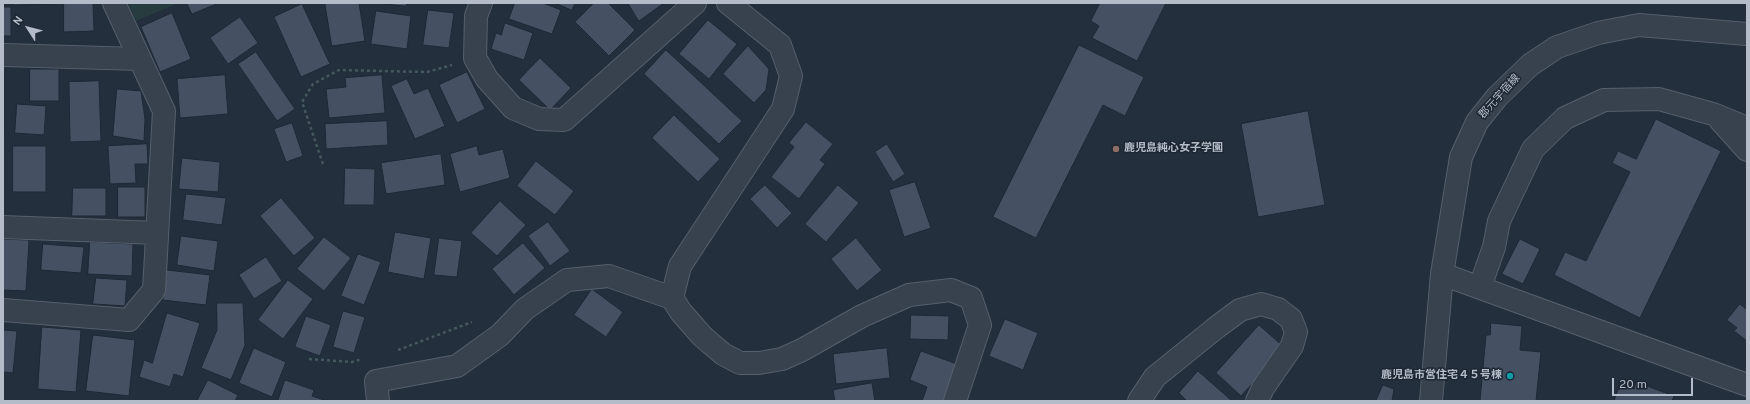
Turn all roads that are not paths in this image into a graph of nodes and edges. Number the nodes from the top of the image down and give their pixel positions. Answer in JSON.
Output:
{"nodes":[{"id":1,"x":114,"y":3,"type":"edge"},
{"id":2,"x":481,"y":3,"type":"edge"},
{"id":3,"x":695,"y":3,"type":"edge"},
{"id":4,"x":728,"y":3,"type":"edge"},
{"id":5,"x":1747,"y":34,"type":"edge"},
{"id":6,"x":3,"y":55,"type":"edge"},
{"id":7,"x":140,"y":59,"type":"junction"},
{"id":8,"x":1716,"y":116,"type":"junction"},
{"id":9,"x":1747,"y":128,"type":"edge"},
{"id":10,"x":1747,"y":150,"type":"edge"},
{"id":11,"x":3,"y":227,"type":"edge"},
{"id":12,"x":157,"y":233,"type":"junction"},
{"id":13,"x":1442,"y":274,"type":"junction"},
{"id":14,"x":1480,"y":287,"type":"junction"},
{"id":15,"x":672,"y":298,"type":"junction"},
{"id":16,"x":3,"y":310,"type":"edge"},
{"id":17,"x":1747,"y":385,"type":"edge"},
{"id":18,"x":378,"y":401,"type":"edge"},
{"id":19,"x":955,"y":401,"type":"edge"},
{"id":20,"x":1139,"y":401,"type":"edge"},
{"id":21,"x":1257,"y":401,"type":"edge"},
{"id":22,"x":1431,"y":401,"type":"edge"}],
"edges":[{"from":1,"to":7,"type":"street"},
{"from":2,"to":3,"type":"street"},
{"from":4,"to":15,"type":"street"},
{"from":5,"to":13,"type":"street","name":"郡元宇宿線"},
{"from":6,"to":7,"type":"street"},
{"from":7,"to":12,"type":"street"},
{"from":8,"to":9,"type":"street"},
{"from":8,"to":10,"type":"street"},
{"from":8,"to":14,"type":"street"},
{"from":11,"to":12,"type":"street"},
{"from":12,"to":16,"type":"street"},
{"from":13,"to":14,"type":"street"},
{"from":13,"to":22,"type":"street","name":"郡元宇宿線"},
{"from":14,"to":17,"type":"street"},
{"from":15,"to":18,"type":"street"},
{"from":15,"to":19,"type":"street"},
{"from":20,"to":21,"type":"street"}]}
